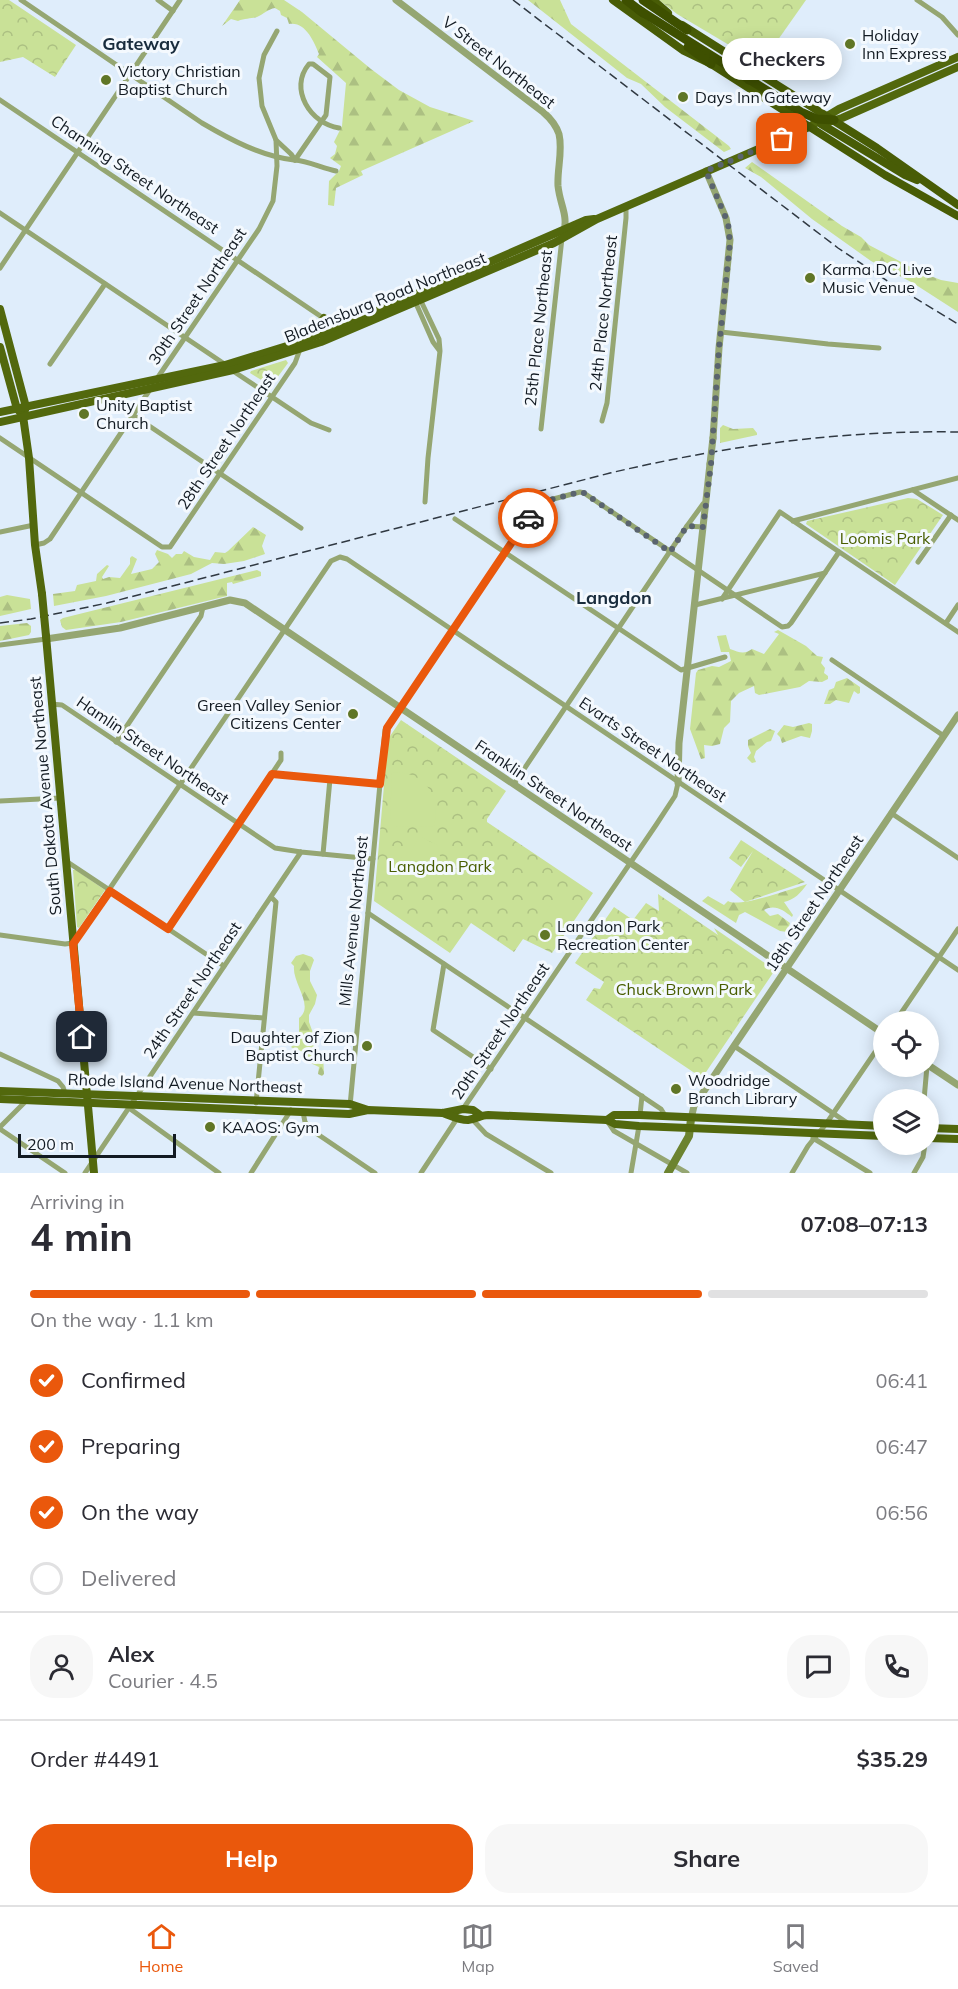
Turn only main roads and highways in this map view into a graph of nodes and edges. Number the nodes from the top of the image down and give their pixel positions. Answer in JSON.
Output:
{"nodes":[{"id":1,"x":613,"y":0,"type":"edge"},
{"id":2,"x":626,"y":0,"type":"edge"},
{"id":3,"x":653,"y":0,"type":"edge"},
{"id":4,"x":641,"y":5,"type":"edge"},
{"id":5,"x":687,"y":30,"type":"junction"},
{"id":6,"x":958,"y":57,"type":"edge"},
{"id":7,"x":711,"y":64,"type":"junction"},
{"id":8,"x":958,"y":67,"type":"edge"},
{"id":9,"x":760,"y":75,"type":"junction"},
{"id":10,"x":749,"y":80,"type":"junction"},
{"id":11,"x":826,"y":120,"type":"junction"},
{"id":12,"x":809,"y":127,"type":"junction"},
{"id":13,"x":855,"y":143,"type":"junction"},
{"id":14,"x":849,"y":152,"type":"junction"},
{"id":15,"x":929,"y":185,"type":"junction"},
{"id":16,"x":937,"y":190,"type":"junction"},
{"id":17,"x":931,"y":200,"type":"junction"},
{"id":18,"x":958,"y":205,"type":"edge"},
{"id":19,"x":958,"y":216,"type":"edge"},
{"id":20,"x":0,"y":309,"type":"edge"},
{"id":21,"x":324,"y":318,"type":"road end"},
{"id":22,"x":340,"y":332,"type":"junction"},
{"id":23,"x":309,"y":339,"type":"junction"},
{"id":24,"x":299,"y":346,"type":"junction"},
{"id":25,"x":0,"y":347,"type":"edge"},
{"id":26,"x":11,"y":370,"type":"junction"},
{"id":27,"x":22,"y":408,"type":"junction"},
{"id":28,"x":0,"y":412,"type":"edge"},
{"id":29,"x":23,"y":417,"type":"junction"},
{"id":30,"x":0,"y":422,"type":"edge"},
{"id":31,"x":0,"y":1091,"type":"edge"},
{"id":32,"x":87,"y":1098,"type":"junction"},
{"id":33,"x":0,"y":1099,"type":"edge"},
{"id":34,"x":291,"y":1107,"type":"junction"},
{"id":35,"x":368,"y":1110,"type":"junction"},
{"id":36,"x":443,"y":1113,"type":"junction"},
{"id":37,"x":476,"y":1117,"type":"junction"},
{"id":38,"x":691,"y":1119,"type":"junction"},
{"id":39,"x":607,"y":1120,"type":"junction"},
{"id":40,"x":873,"y":1126,"type":"edge"},
{"id":41,"x":690,"y":1128,"type":"junction"},
{"id":42,"x":939,"y":1128,"type":"edge"},
{"id":43,"x":958,"y":1129,"type":"edge"},
{"id":44,"x":873,"y":1136,"type":"edge"},
{"id":45,"x":939,"y":1138,"type":"edge"},
{"id":46,"x":958,"y":1139,"type":"edge"},
{"id":47,"x":94,"y":1173,"type":"edge"},
{"id":48,"x":668,"y":1173,"type":"edge"}],
"edges":[{"from":1,"to":7,"type":"highway"},
{"from":2,"to":4,"type":"highway"},
{"from":3,"to":5,"type":"highway"},
{"from":4,"to":5,"type":"highway"},
{"from":4,"to":7,"type":"highway"},
{"from":4,"to":10,"type":"highway"},
{"from":5,"to":9,"type":"highway"},
{"from":6,"to":11,"type":"main road","name":"Bladensburg Road Northeast"},
{"from":7,"to":12,"type":"highway"},
{"from":8,"to":11,"type":"main road","name":"Bladensburg Road Northeast"},
{"from":9,"to":10,"type":"highway"},
{"from":9,"to":11,"type":"highway"},
{"from":10,"to":11,"type":"highway"},
{"from":11,"to":12,"type":"main road","name":"Bladensburg Road Northeast"},
{"from":11,"to":13,"type":"highway"},
{"from":11,"to":15,"type":"highway"},
{"from":12,"to":14,"type":"highway"},
{"from":12,"to":22,"type":"main road","name":"Bladensburg Road Northeast"},
{"from":13,"to":14,"type":"highway"},
{"from":13,"to":15,"type":"highway"},
{"from":14,"to":17,"type":"highway"},
{"from":15,"to":16,"type":"highway"},
{"from":16,"to":17,"type":"highway"},
{"from":16,"to":18,"type":"highway"},
{"from":17,"to":19,"type":"highway"},
{"from":20,"to":26,"type":"main road","name":"South Dakota Avenue Northeast"},
{"from":21,"to":23,"type":"main road"},
{"from":22,"to":23,"type":"main road","name":"Bladensburg Road Northeast"},
{"from":22,"to":24,"type":"main road","name":"Bladensburg Road Northeast"},
{"from":23,"to":24,"type":"main road","name":"Bladensburg Road Northeast"},
{"from":24,"to":27,"type":"main road","name":"Bladensburg Road Northeast"},
{"from":24,"to":29,"type":"main road","name":"Bladensburg Road Northeast"},
{"from":25,"to":26,"type":"main road","name":"South Dakota Avenue Northeast"},
{"from":26,"to":27,"type":"main road","name":"South Dakota Avenue Northeast"},
{"from":27,"to":28,"type":"main road","name":"Bladensburg Road Northeast"},
{"from":27,"to":29,"type":"main road","name":"South Dakota Avenue Northeast"},
{"from":29,"to":30,"type":"main road","name":"Bladensburg Road Northeast"},
{"from":29,"to":32,"type":"main road","name":"South Dakota Avenue Northeast","bridge":true},
{"from":31,"to":32,"type":"main road","name":"Rhode Island Avenue Northeast"},
{"from":32,"to":33,"type":"main road","name":"Rhode Island Avenue Northeast"},
{"from":32,"to":34,"type":"main road","name":"Rhode Island Avenue Northeast"},
{"from":32,"to":47,"type":"main road","name":"South Dakota Avenue Northeast"},
{"from":34,"to":35,"type":"main road","name":"Rhode Island Avenue Northeast"},
{"from":34,"to":35,"type":"main road","name":"Rhode Island Avenue Northeast"},
{"from":35,"to":36,"type":"main road","name":"Rhode Island Avenue Northeast"},
{"from":36,"to":37,"type":"main road","name":"Rhode Island Avenue Northeast"},
{"from":36,"to":37,"type":"main road","name":"Rhode Island Avenue Northeast"},
{"from":37,"to":39,"type":"main road","name":"Rhode Island Avenue Northeast"},
{"from":38,"to":39,"type":"main road","name":"Rhode Island Avenue Northeast"},
{"from":38,"to":40,"type":"main road","name":"Rhode Island Avenue Northeast"},
{"from":38,"to":41,"type":"main road","name":"18th Street Northeast"},
{"from":39,"to":41,"type":"main road","name":"Rhode Island Avenue Northeast"},
{"from":41,"to":44,"type":"main road","name":"Rhode Island Avenue Northeast"},
{"from":41,"to":48,"type":"main road","name":"18th Street Northeast"},
{"from":42,"to":43,"type":"main road"},
{"from":45,"to":46,"type":"main road"}]}
